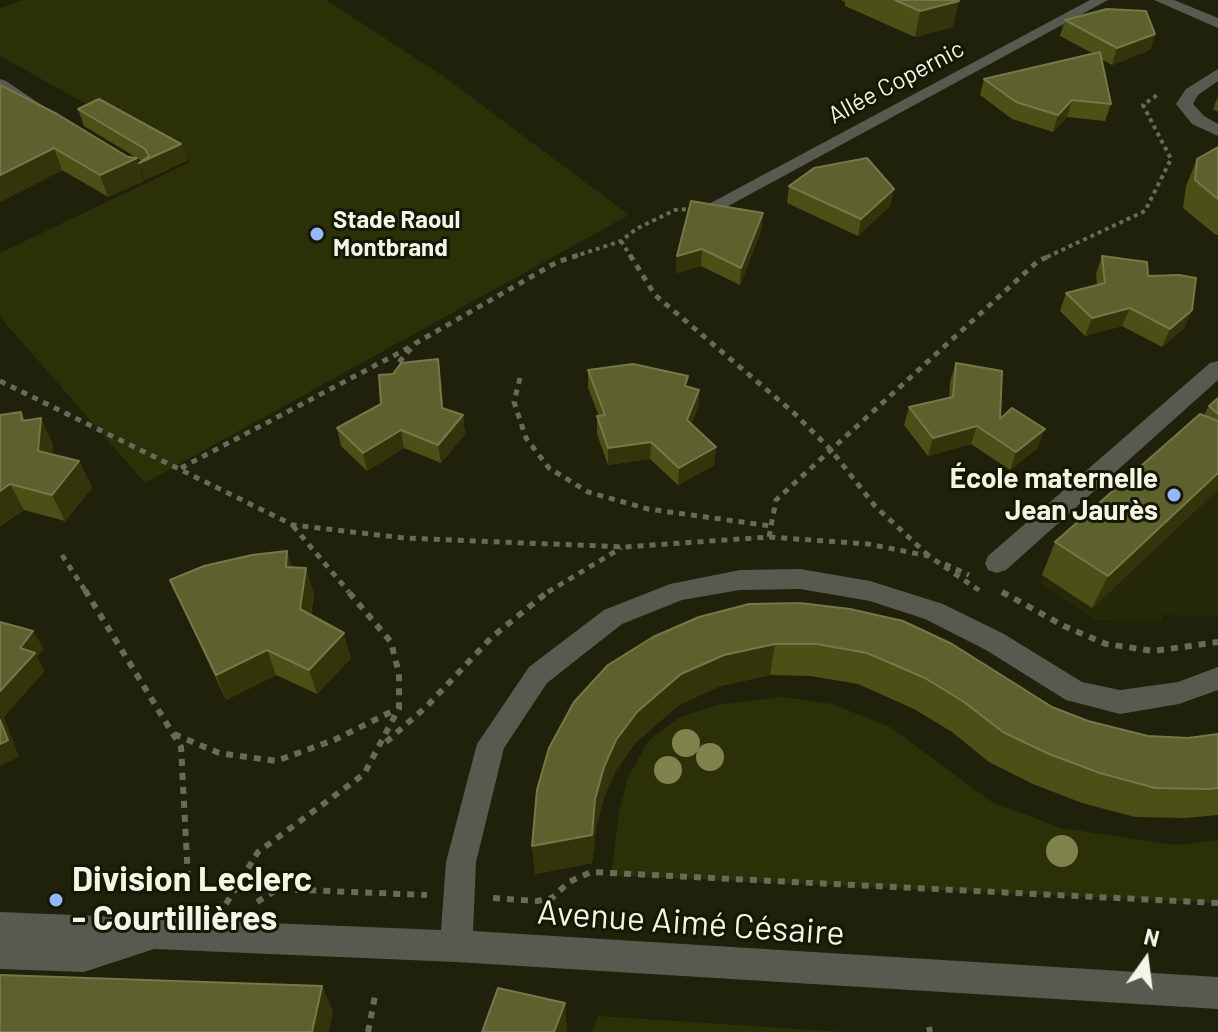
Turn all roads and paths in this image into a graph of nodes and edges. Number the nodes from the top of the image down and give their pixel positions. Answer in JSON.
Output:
{"nodes":[{"id":1,"x":1101,"y":0,"type":"edge"},
{"id":2,"x":1161,"y":0,"type":"edge"},
{"id":3,"x":1213,"y":17,"type":"edge"},
{"id":4,"x":1218,"y":74,"type":"edge"},
{"id":5,"x":0,"y":84,"type":"edge"},
{"id":6,"x":1168,"y":88,"type":"dead end"},
{"id":7,"x":52,"y":117,"type":"edge"},
{"id":8,"x":1218,"y":131,"type":"edge"},
{"id":9,"x":714,"y":206,"type":"joint"},
{"id":10,"x":621,"y":241,"type":"junction"},
{"id":11,"x":416,"y":343,"type":"junction"},
{"id":12,"x":399,"y":362,"type":"edge"},
{"id":13,"x":1218,"y":368,"type":"edge"},
{"id":14,"x":520,"y":378,"type":"dead end"},
{"id":15,"x":0,"y":381,"type":"edge"},
{"id":16,"x":831,"y":450,"type":"junction"},
{"id":17,"x":180,"y":468,"type":"junction"},
{"id":18,"x":293,"y":525,"type":"junction"},
{"id":19,"x":771,"y":526,"type":"junction"},
{"id":20,"x":769,"y":537,"type":"junction"},
{"id":21,"x":624,"y":547,"type":"junction"},
{"id":22,"x":62,"y":555,"type":"dead end"},
{"id":23,"x":929,"y":556,"type":"junction"},
{"id":24,"x":990,"y":572,"type":"junction"},
{"id":25,"x":1218,"y":642,"type":"edge"},
{"id":26,"x":1218,"y":678,"type":"edge"},
{"id":27,"x":399,"y":708,"type":"junction"},
{"id":28,"x":173,"y":734,"type":"junction"},
{"id":29,"x":382,"y":745,"type":"junction"},
{"id":30,"x":173,"y":897,"type":"dead end"},
{"id":31,"x":458,"y":897,"type":"junction"},
{"id":32,"x":189,"y":898,"type":"junction"},
{"id":33,"x":202,"y":899,"type":"dead end"},
{"id":34,"x":215,"y":899,"type":"dead end"},
{"id":35,"x":228,"y":900,"type":"junction"},
{"id":36,"x":1218,"y":903,"type":"edge"},
{"id":37,"x":0,"y":927,"type":"edge"},
{"id":38,"x":160,"y":932,"type":"junction"},
{"id":39,"x":206,"y":935,"type":"junction"},
{"id":40,"x":456,"y":946,"type":"junction"},
{"id":41,"x":0,"y":953,"type":"edge"},
{"id":42,"x":1218,"y":993,"type":"edge"},
{"id":43,"x":375,"y":996,"type":"dead end"},
{"id":44,"x":368,"y":1032,"type":"edge"}],
"edges":[{"from":1,"to":9,"type":"street","name":"Allée Copernic"},
{"from":2,"to":3,"type":"street"},
{"from":4,"to":8,"type":"street"},
{"from":5,"to":7,"type":"street"},
{"from":6,"to":16,"type":"path"},
{"from":9,"to":10,"type":"path"},
{"from":10,"to":11,"type":"path"},
{"from":10,"to":16,"type":"path"},
{"from":11,"to":12,"type":"path"},
{"from":11,"to":17,"type":"path"},
{"from":13,"to":24,"type":"street"},
{"from":14,"to":19,"type":"path"},
{"from":15,"to":17,"type":"path"},
{"from":16,"to":19,"type":"path"},
{"from":16,"to":23,"type":"path"},
{"from":17,"to":18,"type":"path"},
{"from":18,"to":21,"type":"path"},
{"from":18,"to":27,"type":"path"},
{"from":19,"to":20,"type":"path"},
{"from":20,"to":21,"type":"path"},
{"from":20,"to":23,"type":"path"},
{"from":21,"to":29,"type":"path"},
{"from":22,"to":28,"type":"path"},
{"from":23,"to":24,"type":"path"},
{"from":24,"to":25,"type":"path"},
{"from":26,"to":31,"type":"street"},
{"from":27,"to":28,"type":"path"},
{"from":27,"to":29,"type":"path"},
{"from":28,"to":32,"type":"path"},
{"from":29,"to":35,"type":"path"},
{"from":30,"to":32,"type":"path"},
{"from":31,"to":35,"type":"path"},
{"from":31,"to":36,"type":"path"},
{"from":31,"to":40,"type":"street"},
{"from":32,"to":33,"type":"path"},
{"from":34,"to":35,"type":"path"},
{"from":35,"to":39,"type":"path"},
{"from":37,"to":38,"type":"street","name":"Avenue Aimé Césaire"},
{"from":38,"to":39,"type":"street","name":"Avenue Aimé Césaire"},
{"from":38,"to":41,"type":"street","name":"Avenue Aimé Césaire"},
{"from":39,"to":40,"type":"street","name":"Avenue Aimé Césaire"},
{"from":40,"to":42,"type":"street","name":"Avenue Aimé Césaire"},
{"from":43,"to":44,"type":"path"}]}
